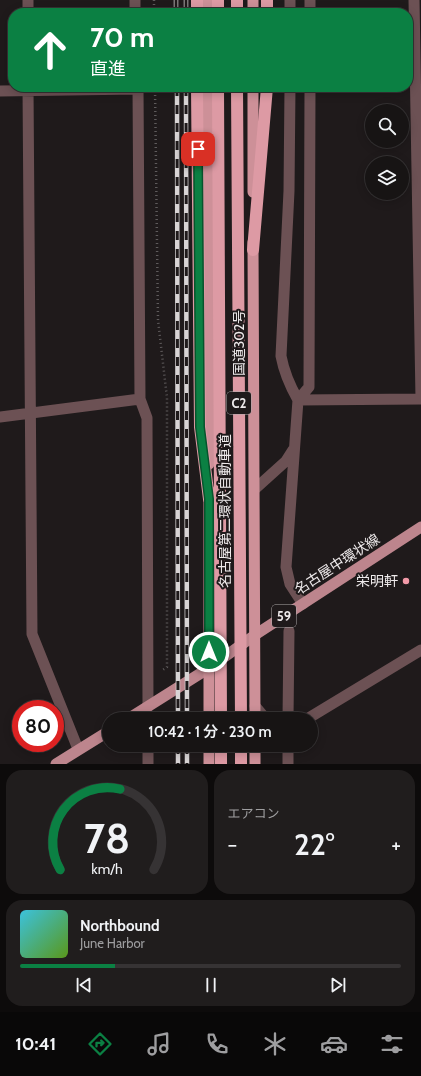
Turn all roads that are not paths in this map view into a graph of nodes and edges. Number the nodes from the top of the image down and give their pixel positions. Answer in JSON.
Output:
{"nodes":[{"id":1,"x":414,"y":0,"type":"edge"},
{"id":2,"x":418,"y":63,"type":"edge"},
{"id":3,"x":28,"y":92,"type":"edge"},
{"id":4,"x":138,"y":92,"type":"edge"},
{"id":5,"x":197,"y":92,"type":"edge"},
{"id":6,"x":208,"y":92,"type":"edge"},
{"id":7,"x":218,"y":92,"type":"edge"},
{"id":8,"x":237,"y":92,"type":"edge"},
{"id":9,"x":253,"y":92,"type":"edge"},
{"id":10,"x":267,"y":92,"type":"edge"},
{"id":11,"x":290,"y":92,"type":"edge"},
{"id":12,"x":310,"y":92,"type":"edge"},
{"id":13,"x":253,"y":250,"type":"junction"},
{"id":14,"x":140,"y":399,"type":"junction"},
{"id":15,"x":421,"y":399,"type":"edge"},
{"id":16,"x":298,"y":400,"type":"junction"},
{"id":17,"x":30,"y":413,"type":"junction"},
{"id":18,"x":0,"y":417,"type":"edge"},
{"id":19,"x":294,"y":448,"type":"junction"},
{"id":20,"x":255,"y":489,"type":"junction"},
{"id":21,"x":209,"y":499,"type":"junction"},
{"id":22,"x":421,"y":527,"type":"edge"},
{"id":23,"x":303,"y":604,"type":"junction"},
{"id":24,"x":289,"y":631,"type":"dead end"},
{"id":25,"x":255,"y":635,"type":"junction"},
{"id":26,"x":421,"y":650,"type":"edge"},
{"id":27,"x":209,"y":668,"type":"junction"},
{"id":28,"x":255,"y":706,"type":"junction"},
{"id":29,"x":148,"y":707,"type":"junction"},
{"id":30,"x":140,"y":712,"type":"edge"},
{"id":31,"x":209,"y":712,"type":"edge"},
{"id":32,"x":221,"y":712,"type":"edge"},
{"id":33,"x":241,"y":712,"type":"edge"},
{"id":34,"x":255,"y":712,"type":"edge"},
{"id":35,"x":260,"y":712,"type":"edge"},
{"id":36,"x":288,"y":712,"type":"edge"},
{"id":37,"x":318,"y":712,"type":"edge"},
{"id":38,"x":102,"y":735,"type":"edge"},
{"id":39,"x":78,"y":749,"type":"junction"},
{"id":40,"x":148,"y":752,"type":"edge"},
{"id":41,"x":209,"y":752,"type":"edge"},
{"id":42,"x":221,"y":752,"type":"edge"},
{"id":43,"x":241,"y":752,"type":"edge"},
{"id":44,"x":255,"y":752,"type":"edge"},
{"id":45,"x":287,"y":752,"type":"edge"},
{"id":46,"x":56,"y":764,"type":"edge"},
{"id":47,"x":148,"y":764,"type":"edge"},
{"id":48,"x":209,"y":764,"type":"edge"},
{"id":49,"x":221,"y":764,"type":"edge"},
{"id":50,"x":241,"y":764,"type":"edge"},
{"id":51,"x":255,"y":764,"type":"edge"},
{"id":52,"x":288,"y":764,"type":"edge"}],
"edges":[{"from":1,"to":2,"type":"street"},
{"from":2,"to":15,"type":"street"},
{"from":3,"to":17,"type":"street"},
{"from":4,"to":14,"type":"street"},
{"from":5,"to":21,"type":"highway"},
{"from":6,"to":21,"type":"highway"},
{"from":7,"to":32,"type":"highway","name":"名古屋第二環状自動車道","number":"C2"},
{"from":8,"to":33,"type":"highway","name":"名古屋第二環状自動車道","number":"C2"},
{"from":9,"to":13,"type":"highway","name":"国道302号"},
{"from":10,"to":13,"type":"highway"},
{"from":11,"to":16,"type":"street"},
{"from":12,"to":16,"type":"street"},
{"from":13,"to":20,"type":"highway","name":"国道302号"},
{"from":14,"to":17,"type":"street"},
{"from":14,"to":29,"type":"street"},
{"from":15,"to":16,"type":"street"},
{"from":16,"to":19,"type":"street"},
{"from":17,"to":18,"type":"street"},
{"from":17,"to":39,"type":"street"},
{"from":19,"to":20,"type":"street"},
{"from":19,"to":23,"type":"street"},
{"from":20,"to":25,"type":"highway","name":"国道302号"},
{"from":21,"to":27,"type":"highway"},
{"from":22,"to":23,"type":"main road","name":"名古屋中環状線","number":"59"},
{"from":23,"to":25,"type":"main road","name":"名古屋中環状線","number":"59"},
{"from":24,"to":36,"type":"street"},
{"from":25,"to":27,"type":"main road","name":"名古屋中環状線","number":"59"},
{"from":25,"to":28,"type":"highway","name":"国道302号"},
{"from":26,"to":37,"type":"street"},
{"from":27,"to":29,"type":"main road","name":"名古屋中環状線","number":"59"},
{"from":27,"to":31,"type":"highway"},
{"from":28,"to":34,"type":"highway","name":"国道302号"},
{"from":28,"to":35,"type":"street"},
{"from":29,"to":30,"type":"main road","name":"名古屋中環状線","number":"59"},
{"from":38,"to":39,"type":"main road"},
{"from":39,"to":46,"type":"main road"},
{"from":40,"to":47,"type":"street"},
{"from":41,"to":48,"type":"highway"},
{"from":42,"to":49,"type":"highway"},
{"from":43,"to":50,"type":"highway"},
{"from":44,"to":51,"type":"highway"},
{"from":45,"to":52,"type":"street"}]}
